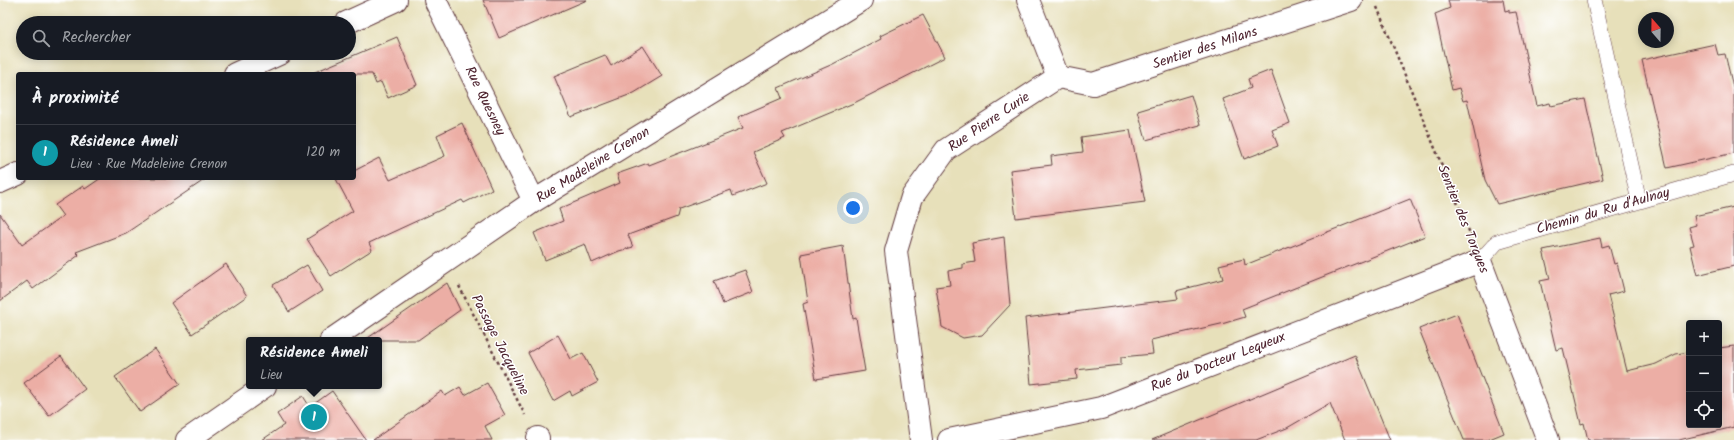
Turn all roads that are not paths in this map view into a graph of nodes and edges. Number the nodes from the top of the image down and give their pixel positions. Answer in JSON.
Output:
{"nodes":[{"id":1,"x":396,"y":0,"type":"edge"},
{"id":2,"x":435,"y":0,"type":"edge"},
{"id":3,"x":861,"y":0,"type":"edge"},
{"id":4,"x":1028,"y":0,"type":"edge"},
{"id":5,"x":1351,"y":0,"type":"edge"},
{"id":6,"x":1594,"y":0,"type":"edge"},
{"id":7,"x":356,"y":18,"type":"edge"},
{"id":8,"x":265,"y":60,"type":"edge"},
{"id":9,"x":239,"y":72,"type":"edge"},
{"id":10,"x":1058,"y":77,"type":"junction"},
{"id":11,"x":1734,"y":174,"type":"edge"},
{"id":12,"x":16,"y":175,"type":"edge"},
{"id":13,"x":0,"y":182,"type":"edge"},
{"id":14,"x":534,"y":201,"type":"junction"},
{"id":15,"x":1639,"y":201,"type":"junction"},
{"id":16,"x":1480,"y":260,"type":"junction"},
{"id":17,"x":335,"y":337,"type":"edge"},
{"id":18,"x":261,"y":389,"type":"edge"},
{"id":19,"x":187,"y":440,"type":"edge"},
{"id":20,"x":921,"y":440,"type":"edge"},
{"id":21,"x":949,"y":440,"type":"edge"},
{"id":22,"x":1548,"y":440,"type":"edge"}],
"edges":[{"from":1,"to":7,"type":"street"},
{"from":2,"to":14,"type":"street","name":"Rue Quesney"},
{"from":3,"to":14,"type":"street","name":"Rue Madeleine Crenon"},
{"from":4,"to":10,"type":"street"},
{"from":5,"to":10,"type":"street","name":"Sentier des Milans"},
{"from":6,"to":15,"type":"lane"},
{"from":8,"to":9,"type":"street"},
{"from":10,"to":20,"type":"street","name":"Rue Pierre Curie"},
{"from":11,"to":15,"type":"lane","name":"Chemin du Ru d'Aulnay"},
{"from":12,"to":13,"type":"street"},
{"from":14,"to":17,"type":"street","name":"Rue Madeleine Crenon"},
{"from":15,"to":16,"type":"lane","name":"Chemin du Ru d'Aulnay"},
{"from":16,"to":21,"type":"street","name":"Rue du Docteur Lequeux"},
{"from":16,"to":22,"type":"street","name":"Sentier des Torques"},
{"from":18,"to":19,"type":"street"}]}
